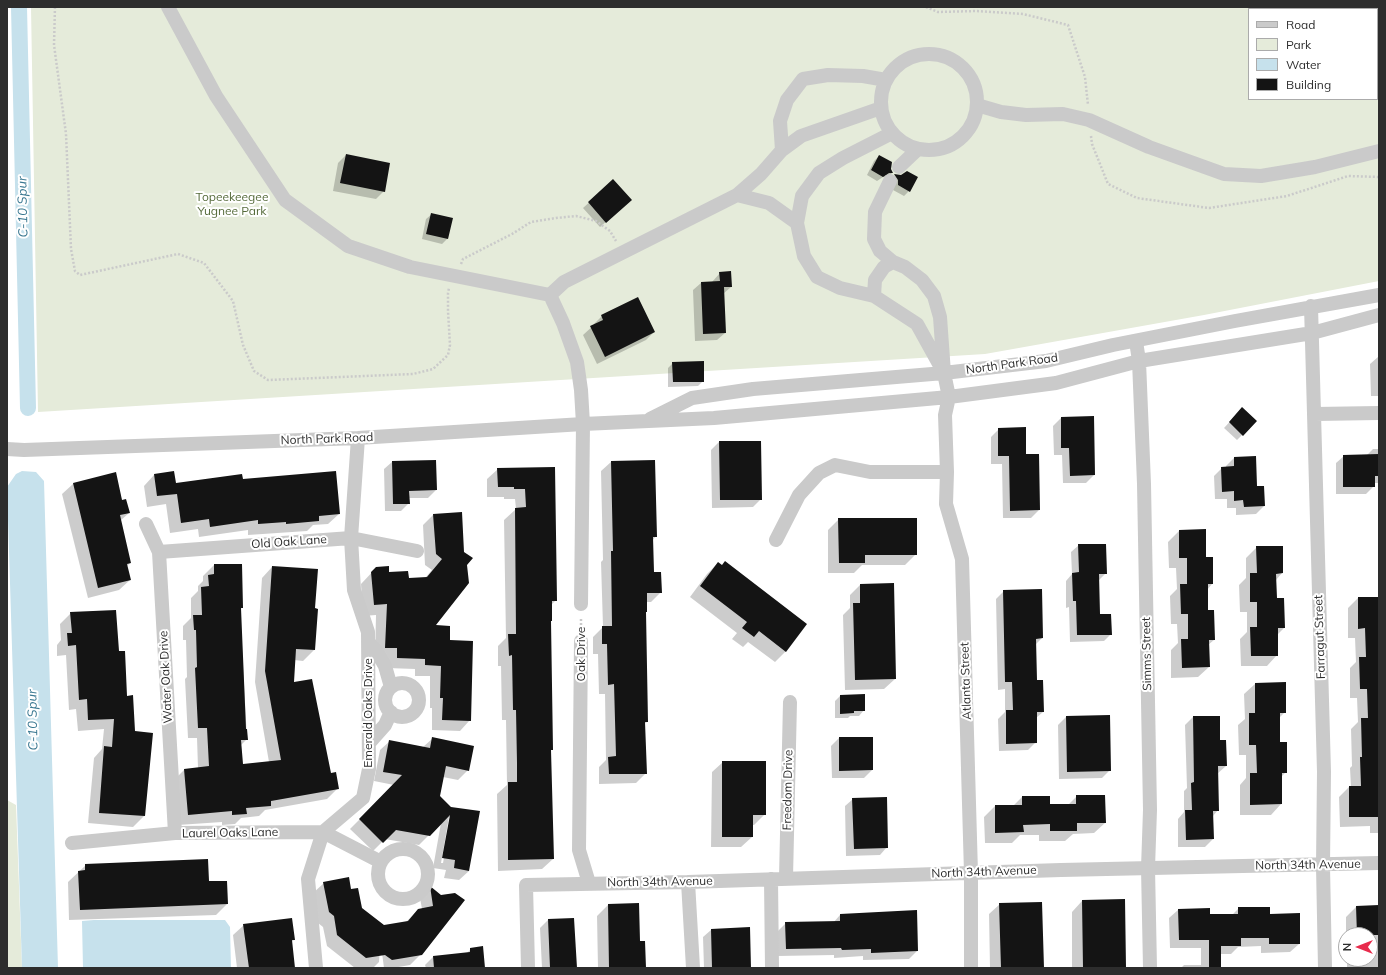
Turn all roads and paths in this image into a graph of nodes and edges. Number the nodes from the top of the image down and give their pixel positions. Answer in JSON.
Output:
{"nodes":[{"id":1,"x":55,"y":7,"type":"edge"},
{"id":2,"x":168,"y":7,"type":"edge"},
{"id":3,"x":886,"y":80,"type":"junction"},
{"id":4,"x":977,"y":105,"type":"junction"},
{"id":5,"x":881,"y":108,"type":"junction"},
{"id":6,"x":892,"y":133,"type":"junction"},
{"id":7,"x":918,"y":149,"type":"junction"},
{"id":8,"x":782,"y":150,"type":"junction"},
{"id":9,"x":1379,"y":151,"type":"edge"},
{"id":10,"x":899,"y":166,"type":"dead end"},
{"id":11,"x":890,"y":181,"type":"dead end"},
{"id":12,"x":736,"y":196,"type":"junction"},
{"id":13,"x":797,"y":223,"type":"junction"},
{"id":14,"x":623,"y":253,"type":"junction"},
{"id":15,"x":893,"y":262,"type":"junction"},
{"id":16,"x":453,"y":276,"type":"junction"},
{"id":17,"x":1379,"y":295,"type":"edge"},
{"id":18,"x":550,"y":296,"type":"junction"},
{"id":19,"x":874,"y":296,"type":"junction"},
{"id":20,"x":1312,"y":306,"type":"junction"},
{"id":21,"x":1379,"y":316,"type":"edge"},
{"id":22,"x":1312,"y":333,"type":"junction"},
{"id":23,"x":1136,"y":340,"type":"junction"},
{"id":24,"x":1139,"y":360,"type":"junction"},
{"id":25,"x":944,"y":373,"type":"junction"},
{"id":26,"x":949,"y":397,"type":"junction"},
{"id":27,"x":1379,"y":413,"type":"edge"},
{"id":28,"x":1315,"y":414,"type":"junction"},
{"id":29,"x":646,"y":421,"type":"junction"},
{"id":30,"x":583,"y":424,"type":"junction"},
{"id":31,"x":358,"y":438,"type":"junction"},
{"id":32,"x":7,"y":449,"type":"edge"},
{"id":33,"x":947,"y":472,"type":"junction"},
{"id":34,"x":146,"y":524,"type":"dead end"},
{"id":35,"x":351,"y":538,"type":"junction"},
{"id":36,"x":776,"y":540,"type":"dead end"},
{"id":37,"x":417,"y":551,"type":"dead end"},
{"id":38,"x":159,"y":552,"type":"junction"},
{"id":39,"x":581,"y":604,"type":"joint"},
{"id":40,"x":581,"y":641,"type":"joint"},
{"id":41,"x":368,"y":642,"type":"junction"},
{"id":42,"x":391,"y":687,"type":"junction"},
{"id":43,"x":790,"y":702,"type":"dead end"},
{"id":44,"x":391,"y":712,"type":"junction"},
{"id":45,"x":369,"y":743,"type":"junction"},
{"id":46,"x":323,"y":832,"type":"junction"},
{"id":47,"x":175,"y":834,"type":"junction"},
{"id":48,"x":72,"y":843,"type":"dead end"},
{"id":49,"x":381,"y":862,"type":"dead end"},
{"id":50,"x":1379,"y":864,"type":"edge"},
{"id":51,"x":1323,"y":866,"type":"junction"},
{"id":52,"x":1148,"y":868,"type":"junction"},
{"id":53,"x":971,"y":873,"type":"junction"},
{"id":54,"x":786,"y":878,"type":"junction"},
{"id":55,"x":771,"y":879,"type":"junction"},
{"id":56,"x":688,"y":882,"type":"junction"},
{"id":57,"x":589,"y":883,"type":"junction"},
{"id":58,"x":316,"y":968,"type":"edge"},
{"id":59,"x":528,"y":968,"type":"edge"},
{"id":60,"x":693,"y":968,"type":"edge"},
{"id":61,"x":772,"y":968,"type":"edge"},
{"id":62,"x":971,"y":968,"type":"edge"},
{"id":63,"x":1150,"y":968,"type":"edge"},
{"id":64,"x":1325,"y":968,"type":"edge"}],
"edges":[{"from":1,"to":16,"type":"path"},
{"from":2,"to":16,"type":"street"},
{"from":3,"to":4,"type":"street"},
{"from":3,"to":5,"type":"street"},
{"from":3,"to":8,"type":"street"},
{"from":4,"to":7,"type":"street"},
{"from":4,"to":9,"type":"street"},
{"from":5,"to":6,"type":"street"},
{"from":5,"to":8,"type":"street"},
{"from":6,"to":7,"type":"street"},
{"from":6,"to":13,"type":"street"},
{"from":7,"to":10,"type":"street"},
{"from":8,"to":12,"type":"street"},
{"from":11,"to":15,"type":"street"},
{"from":12,"to":13,"type":"street"},
{"from":12,"to":14,"type":"street"},
{"from":13,"to":19,"type":"street"},
{"from":14,"to":16,"type":"path"},
{"from":14,"to":18,"type":"street"},
{"from":15,"to":19,"type":"street"},
{"from":15,"to":25,"type":"street"},
{"from":16,"to":18,"type":"street"},
{"from":17,"to":20,"type":"street","name":"North Park Road"},
{"from":18,"to":30,"type":"street"},
{"from":19,"to":25,"type":"street"},
{"from":20,"to":22,"type":"street","name":"Farragut Street"},
{"from":20,"to":23,"type":"street","name":"North Park Road"},
{"from":21,"to":22,"type":"street","name":"North Park Road"},
{"from":22,"to":24,"type":"street","name":"North Park Road"},
{"from":22,"to":28,"type":"street","name":"Farragut Street"},
{"from":23,"to":24,"type":"street","name":"Simms Street"},
{"from":23,"to":25,"type":"street","name":"North Park Road"},
{"from":24,"to":26,"type":"street","name":"North Park Road"},
{"from":24,"to":52,"type":"street","name":"Simms Street"},
{"from":25,"to":26,"type":"street"},
{"from":25,"to":29,"type":"street","name":"North Park Road"},
{"from":26,"to":29,"type":"street","name":"North Park Road"},
{"from":26,"to":33,"type":"street","name":"Atlanta Street"},
{"from":27,"to":28,"type":"street"},
{"from":28,"to":51,"type":"street","name":"Farragut Street"},
{"from":29,"to":30,"type":"street","name":"North Park Road"},
{"from":30,"to":31,"type":"street","name":"North Park Road"},
{"from":30,"to":39,"type":"street"},
{"from":31,"to":32,"type":"street","name":"North Park Road"},
{"from":31,"to":35,"type":"street","name":"Emerald Oaks Drive"},
{"from":33,"to":36,"type":"street"},
{"from":33,"to":53,"type":"street","name":"Atlanta Street"},
{"from":34,"to":38,"type":"street","name":"Water Oak Drive"},
{"from":35,"to":37,"type":"street","name":"Old Oak Lane"},
{"from":35,"to":38,"type":"street","name":"Old Oak Lane"},
{"from":35,"to":41,"type":"street","name":"Emerald Oaks Drive"},
{"from":38,"to":47,"type":"street","name":"Water Oak Drive"},
{"from":39,"to":40,"type":"path","name":"Oak Drive"},
{"from":40,"to":57,"type":"street","name":"Oak Drive"},
{"from":41,"to":42,"type":"street"},
{"from":41,"to":45,"type":"street","name":"Emerald Oaks Drive"},
{"from":42,"to":44,"type":"street"},
{"from":42,"to":44,"type":"street"},
{"from":43,"to":54,"type":"street","name":"Freedom Drive"},
{"from":44,"to":45,"type":"street"},
{"from":45,"to":46,"type":"street","name":"Emerald Oaks Drive"},
{"from":46,"to":47,"type":"street","name":"Laurel Oaks Lane"},
{"from":46,"to":49,"type":"street","name":"Laurel Oaks Lane"},
{"from":46,"to":58,"type":"street"},
{"from":47,"to":48,"type":"street","name":"Laurel Oaks Lane"},
{"from":50,"to":51,"type":"street","name":"North 34th Avenue"},
{"from":51,"to":52,"type":"street","name":"North 34th Avenue"},
{"from":51,"to":64,"type":"street","name":"Farragut Street"},
{"from":52,"to":53,"type":"street","name":"North 34th Avenue"},
{"from":52,"to":63,"type":"street","name":"Simms Street"},
{"from":53,"to":54,"type":"street","name":"North 34th Avenue"},
{"from":53,"to":62,"type":"street","name":"Atlanta Street"},
{"from":54,"to":55,"type":"street","name":"North 34th Avenue"},
{"from":55,"to":56,"type":"street","name":"North 34th Avenue"},
{"from":55,"to":61,"type":"street"},
{"from":56,"to":57,"type":"street","name":"North 34th Avenue"},
{"from":56,"to":60,"type":"street"},
{"from":57,"to":59,"type":"street","name":"North 34th Avenue"}]}
